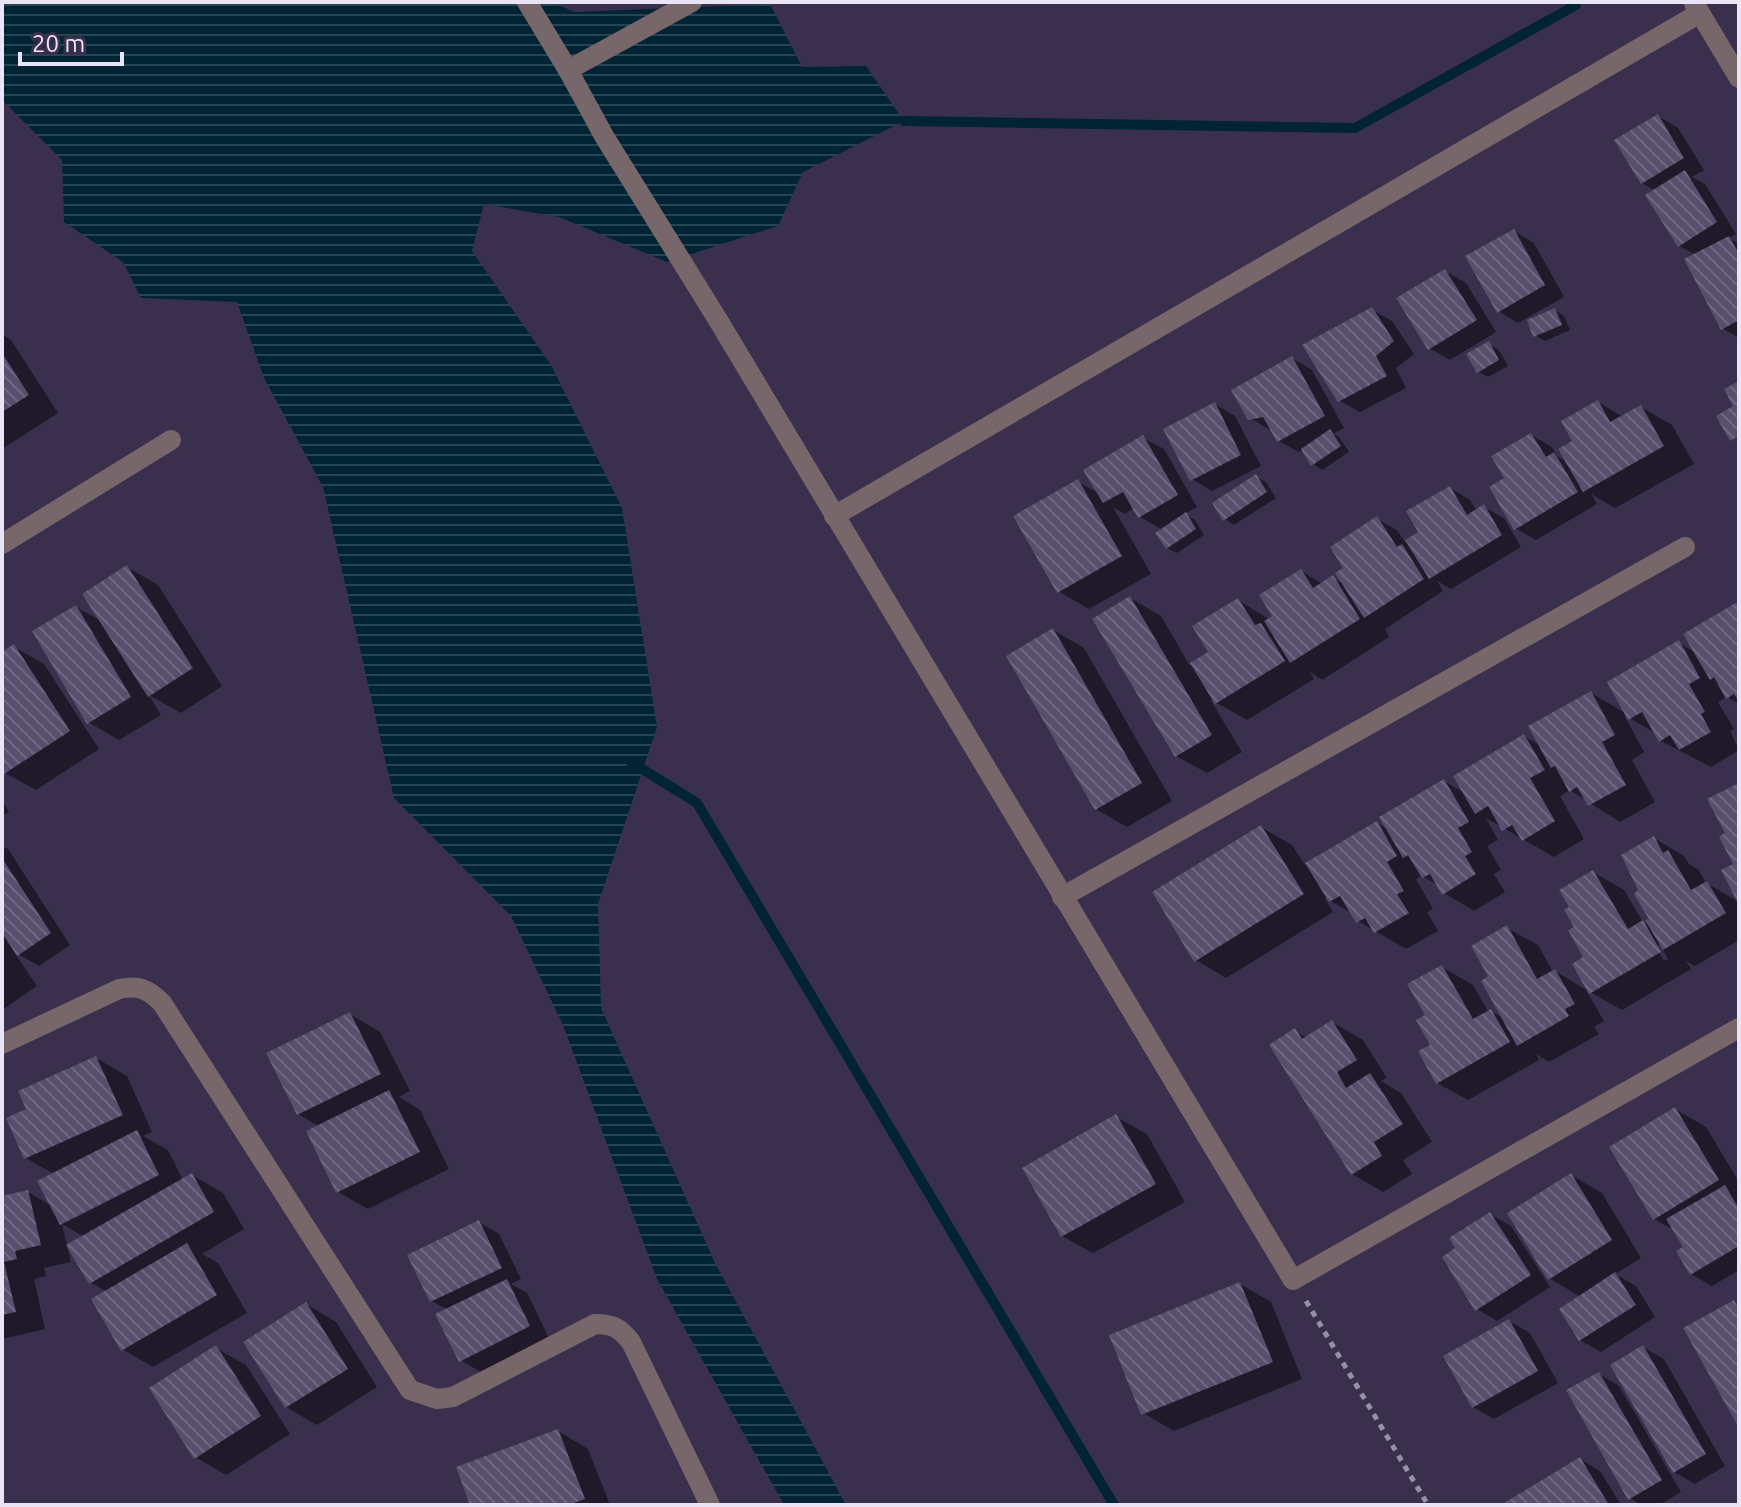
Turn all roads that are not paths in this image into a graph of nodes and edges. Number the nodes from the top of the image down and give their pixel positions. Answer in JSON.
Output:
{"nodes":[{"id":1,"x":527,"y":2,"type":"edge"},
{"id":2,"x":692,"y":2,"type":"edge"},
{"id":3,"x":1696,"y":8,"type":"edge"},
{"id":4,"x":568,"y":70,"type":"junction"},
{"id":5,"x":1739,"y":78,"type":"edge"},
{"id":6,"x":171,"y":440,"type":"dead end"},
{"id":7,"x":834,"y":516,"type":"junction"},
{"id":8,"x":2,"y":544,"type":"edge"},
{"id":9,"x":1685,"y":547,"type":"dead end"},
{"id":10,"x":1062,"y":897,"type":"junction"},
{"id":11,"x":1739,"y":1028,"type":"edge"},
{"id":12,"x":2,"y":1044,"type":"edge"},
{"id":13,"x":710,"y":1505,"type":"edge"}],
"edges":[{"from":1,"to":4,"type":"street"},
{"from":2,"to":4,"type":"street"},
{"from":3,"to":5,"type":"street"},
{"from":3,"to":7,"type":"street"},
{"from":4,"to":7,"type":"street"},
{"from":6,"to":8,"type":"street"},
{"from":7,"to":10,"type":"street"},
{"from":9,"to":10,"type":"street"},
{"from":10,"to":11,"type":"street"},
{"from":12,"to":13,"type":"street"}]}
